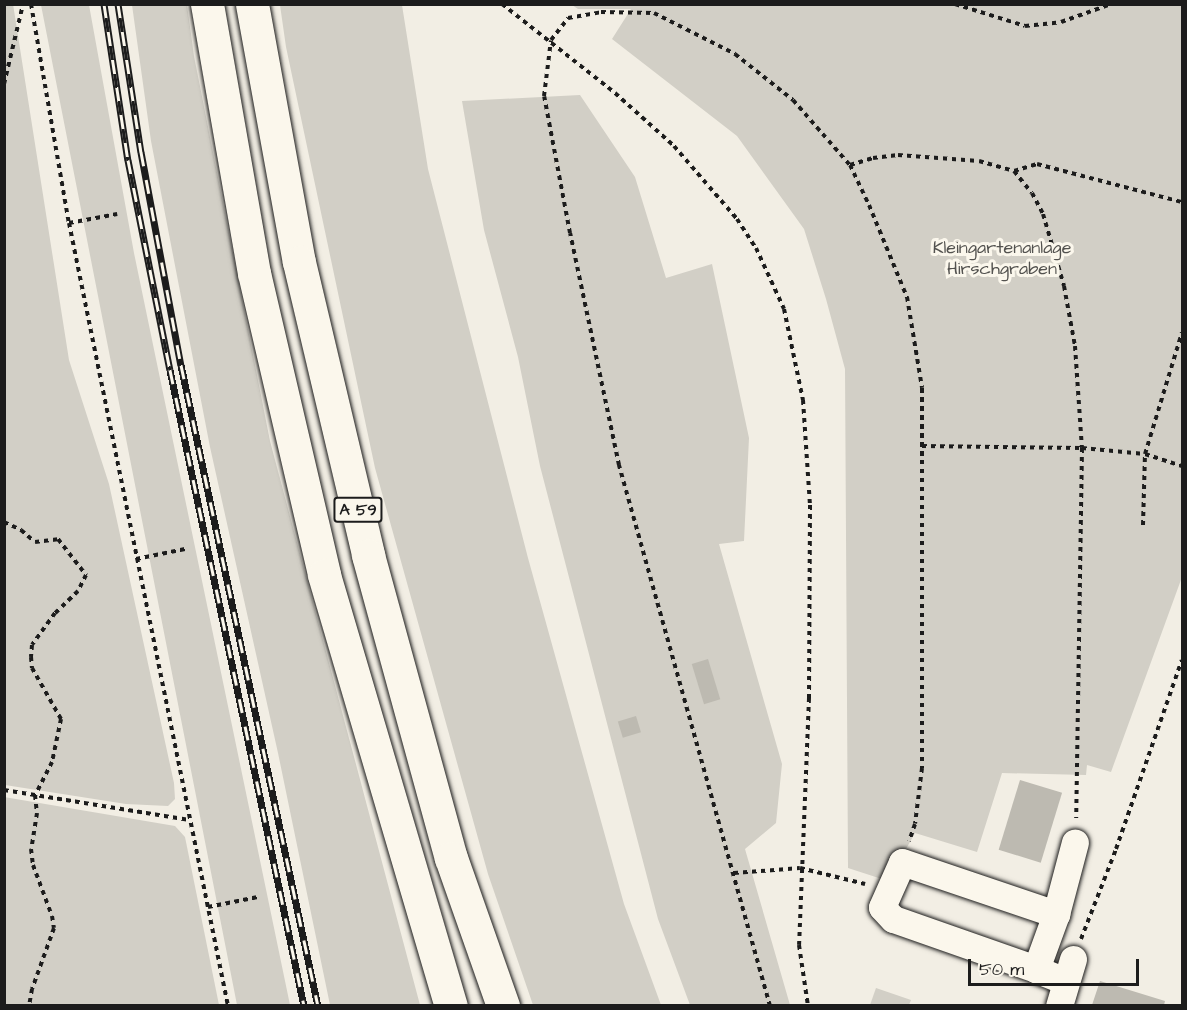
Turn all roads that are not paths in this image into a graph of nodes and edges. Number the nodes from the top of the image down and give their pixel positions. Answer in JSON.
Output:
{"nodes":[{"id":1,"x":207,"y":4,"type":"edge"},
{"id":2,"x":252,"y":4,"type":"edge"},
{"id":3,"x":1075,"y":842,"type":"road end"},
{"id":4,"x":1056,"y":914,"type":"junction"},
{"id":5,"x":1036,"y":969,"type":"junction"},
{"id":6,"x":1066,"y":982,"type":"edge"},
{"id":7,"x":451,"y":1005,"type":"edge"},
{"id":8,"x":503,"y":1005,"type":"edge"}],
"edges":[{"from":1,"to":7,"type":"highway","number":"A 59"},
{"from":2,"to":8,"type":"highway","number":"A 59"},
{"from":3,"to":4,"type":"lane"},
{"from":4,"to":5,"type":"lane"},
{"from":4,"to":5,"type":"lane"},
{"from":5,"to":6,"type":"lane"}]}
